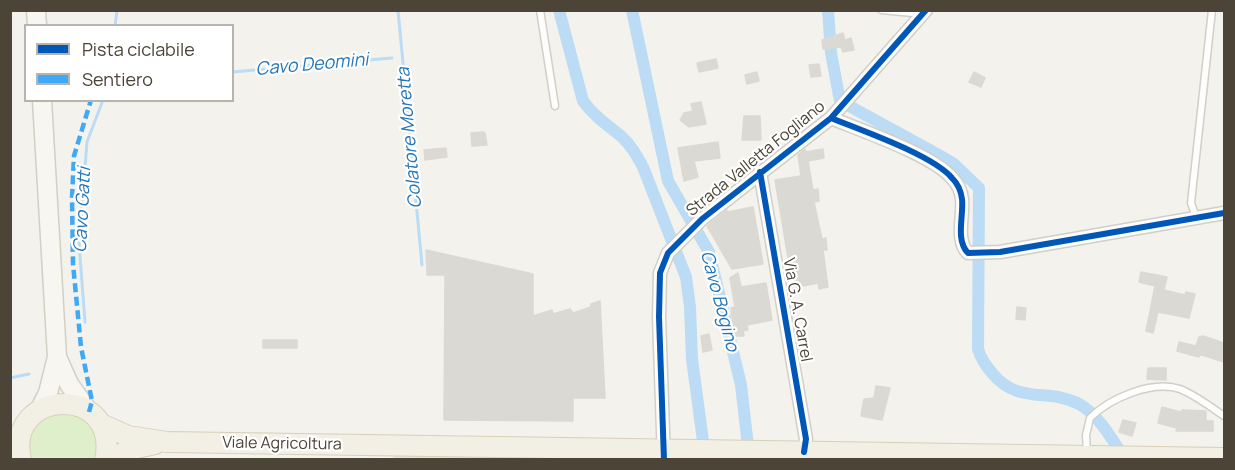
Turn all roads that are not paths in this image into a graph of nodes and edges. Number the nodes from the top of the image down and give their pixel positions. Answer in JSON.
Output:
{"nodes":[{"id":1,"x":540,"y":10,"type":"edge"},
{"id":2,"x":881,"y":10,"type":"edge"},
{"id":3,"x":1212,"y":10,"type":"edge"},
{"id":4,"x":925,"y":12,"type":"edge"},
{"id":5,"x":42,"y":102,"type":"edge"},
{"id":6,"x":555,"y":106,"type":"dead end"},
{"id":7,"x":834,"y":114,"type":"junction"},
{"id":8,"x":760,"y":172,"type":"junction"},
{"id":9,"x":1224,"y":213,"type":"edge"},
{"id":10,"x":1196,"y":217,"type":"junction"},
{"id":11,"x":57,"y":357,"type":"junction"},
{"id":12,"x":1224,"y":416,"type":"edge"},
{"id":13,"x":95,"y":418,"type":"junction"},
{"id":14,"x":26,"y":420,"type":"edge"},
{"id":15,"x":167,"y":442,"type":"junction"},
{"id":16,"x":804,"y":452,"type":"junction"},
{"id":17,"x":664,"y":454,"type":"edge"},
{"id":18,"x":1087,"y":455,"type":"junction"},
{"id":19,"x":1052,"y":457,"type":"edge"},
{"id":20,"x":1224,"y":458,"type":"edge"},
{"id":21,"x":21,"y":459,"type":"edge"},
{"id":22,"x":107,"y":459,"type":"edge"}],
"edges":[{"from":1,"to":6,"type":"lane"},
{"from":2,"to":4,"type":"lane"},
{"from":3,"to":10,"type":"lane"},
{"from":4,"to":7,"type":"street","name":"Strada Valletta Fogliano"},
{"from":5,"to":11,"type":"main road"},
{"from":7,"to":8,"type":"street","name":"Strada Valletta Fogliano"},
{"from":7,"to":10,"type":"street"},
{"from":8,"to":16,"type":"street","name":"Via G. A. Carrel"},
{"from":8,"to":17,"type":"street","name":"Strada Valletta Fogliano"},
{"from":9,"to":10,"type":"street"},
{"from":11,"to":13,"type":"main road"},
{"from":11,"to":14,"type":"main road"},
{"from":12,"to":18,"type":"lane"},
{"from":13,"to":14,"type":"main road","name":"Viale Agricoltura"},
{"from":13,"to":15,"type":"main road","name":"Viale Agricoltura"},
{"from":13,"to":22,"type":"main road","name":"Viale Agricoltura"},
{"from":14,"to":21,"type":"main road"},
{"from":15,"to":17,"type":"main road","name":"Viale Agricoltura"},
{"from":15,"to":22,"type":"main road","name":"Viale Agricoltura"},
{"from":16,"to":17,"type":"main road","name":"Viale Agricoltura"},
{"from":16,"to":19,"type":"main road","name":"Viale Agricoltura"},
{"from":18,"to":19,"type":"main road","name":"Viale Agricoltura"},
{"from":18,"to":20,"type":"main road","name":"Viale Agricoltura"}]}
